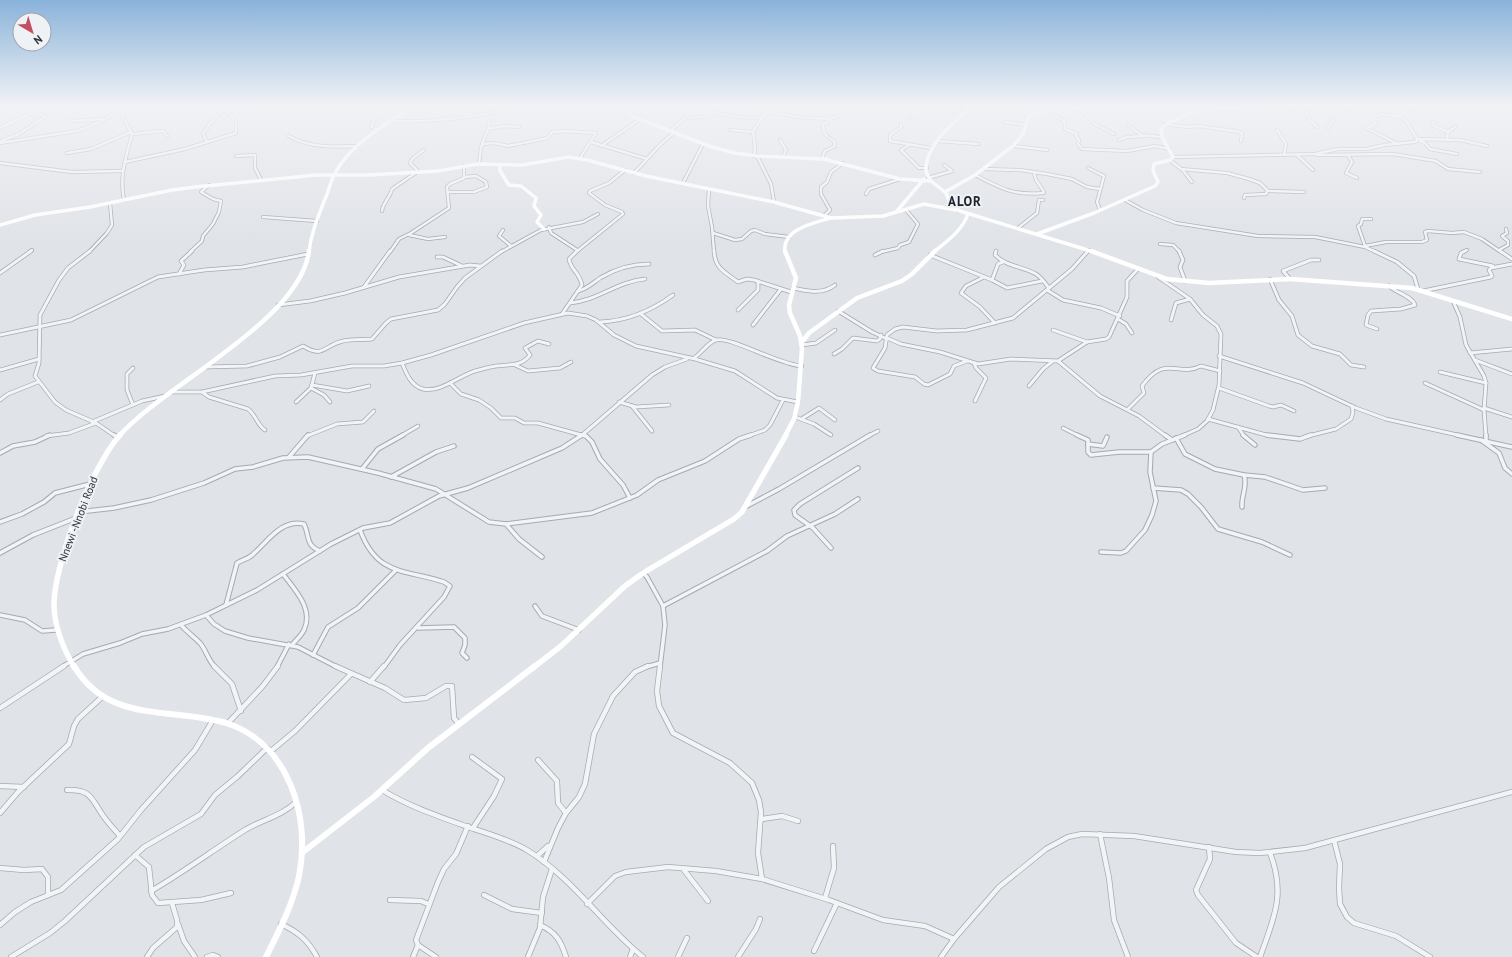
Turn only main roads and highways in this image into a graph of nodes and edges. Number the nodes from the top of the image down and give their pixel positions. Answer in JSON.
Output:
{"nodes":[{"id":1,"x":353,"y":150,"type":"edge"},
{"id":2,"x":719,"y":150,"type":"edge"},
{"id":3,"x":930,"y":150,"type":"edge"},
{"id":4,"x":1008,"y":150,"type":"edge"},
{"id":5,"x":1169,"y":150,"type":"edge"},
{"id":6,"x":500,"y":165,"type":"junction"},
{"id":7,"x":334,"y":175,"type":"junction"},
{"id":8,"x":929,"y":178,"type":"junction"},
{"id":9,"x":922,"y":181,"type":"junction"},
{"id":10,"x":945,"y":192,"type":"junction"},
{"id":11,"x":903,"y":210,"type":"junction"},
{"id":12,"x":956,"y":210,"type":"junction"},
{"id":13,"x":968,"y":214,"type":"junction"},
{"id":14,"x":831,"y":218,"type":"junction"},
{"id":15,"x":0,"y":225,"type":"edge"},
{"id":16,"x":544,"y":229,"type":"road end"},
{"id":17,"x":1036,"y":234,"type":"junction"},
{"id":18,"x":1512,"y":319,"type":"edge"},
{"id":19,"x":802,"y":343,"type":"junction"},
{"id":20,"x":303,"y":852,"type":"junction"},
{"id":21,"x":266,"y":957,"type":"edge"}],
"edges":[{"from":1,"to":7,"type":"main road","name":"Nnewi -Nnobi Road"},
{"from":2,"to":9,"type":"main road"},
{"from":3,"to":8,"type":"main road"},
{"from":4,"to":10,"type":"main road"},
{"from":5,"to":17,"type":"main road"},
{"from":6,"to":7,"type":"main road"},
{"from":6,"to":14,"type":"main road"},
{"from":6,"to":16,"type":"main road"},
{"from":7,"to":15,"type":"main road"},
{"from":7,"to":20,"type":"main road","name":"Nnewi -Nnobi Road"},
{"from":8,"to":9,"type":"main road"},
{"from":8,"to":10,"type":"main road"},
{"from":9,"to":11,"type":"main road"},
{"from":10,"to":12,"type":"main road"},
{"from":11,"to":12,"type":"main road"},
{"from":11,"to":14,"type":"main road"},
{"from":12,"to":13,"type":"main road"},
{"from":13,"to":17,"type":"main road"},
{"from":13,"to":19,"type":"main road"},
{"from":14,"to":19,"type":"main road"},
{"from":17,"to":18,"type":"main road"},
{"from":19,"to":20,"type":"main road"},
{"from":20,"to":21,"type":"main road","name":"Nnewi -Nnobi Road"}]}
